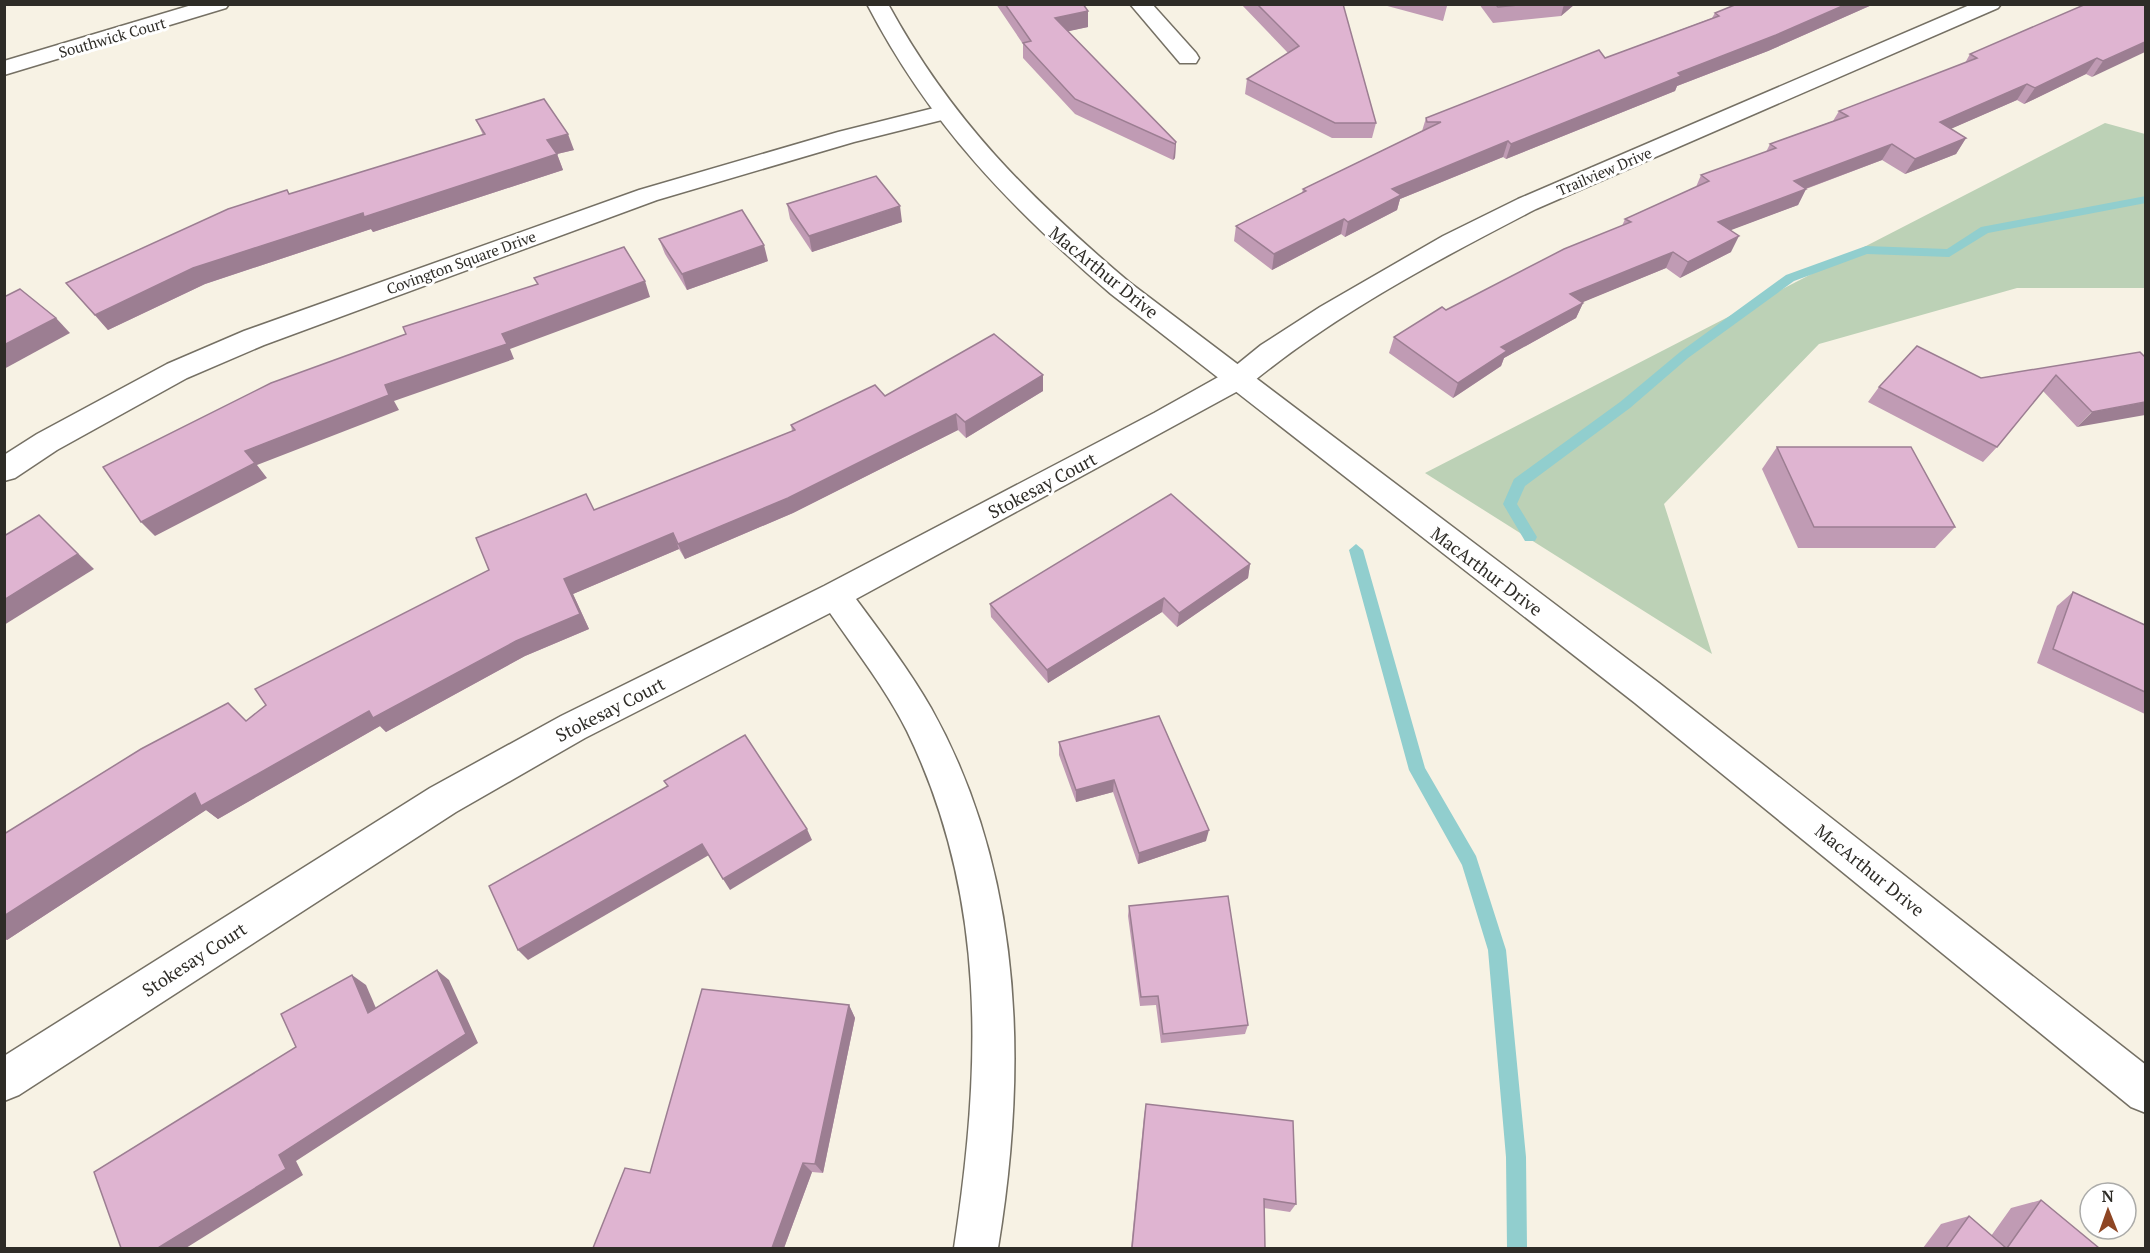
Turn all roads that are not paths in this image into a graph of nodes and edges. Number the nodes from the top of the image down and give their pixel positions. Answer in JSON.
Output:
{"nodes":[{"id":1,"x":219,"y":4,"type":"edge"},
{"id":2,"x":877,"y":4,"type":"edge"},
{"id":3,"x":1140,"y":4,"type":"edge"},
{"id":4,"x":1991,"y":4,"type":"edge"},
{"id":5,"x":1188,"y":58,"type":"dead end"},
{"id":6,"x":4,"y":68,"type":"edge"},
{"id":7,"x":942,"y":113,"type":"junction"},
{"id":8,"x":1239,"y":378,"type":"junction"},
{"id":9,"x":4,"y":470,"type":"edge"},
{"id":10,"x":835,"y":595,"type":"junction"},
{"id":11,"x":4,"y":1080,"type":"edge"},
{"id":12,"x":2145,"y":1092,"type":"edge"},
{"id":13,"x":976,"y":1248,"type":"edge"}],
"edges":[{"from":1,"to":6,"type":"street","name":"Southwick Court"},
{"from":2,"to":7,"type":"street","name":"MacArthur Drive"},
{"from":3,"to":5,"type":"street"},
{"from":4,"to":8,"type":"street","name":"Trailview Drive"},
{"from":7,"to":8,"type":"street","name":"MacArthur Drive"},
{"from":7,"to":9,"type":"street","name":"Covington Square Drive"},
{"from":8,"to":10,"type":"street","name":"Stokesay Court"},
{"from":8,"to":12,"type":"street","name":"MacArthur Drive"},
{"from":10,"to":11,"type":"street","name":"Stokesay Court"},
{"from":10,"to":13,"type":"street"}]}
